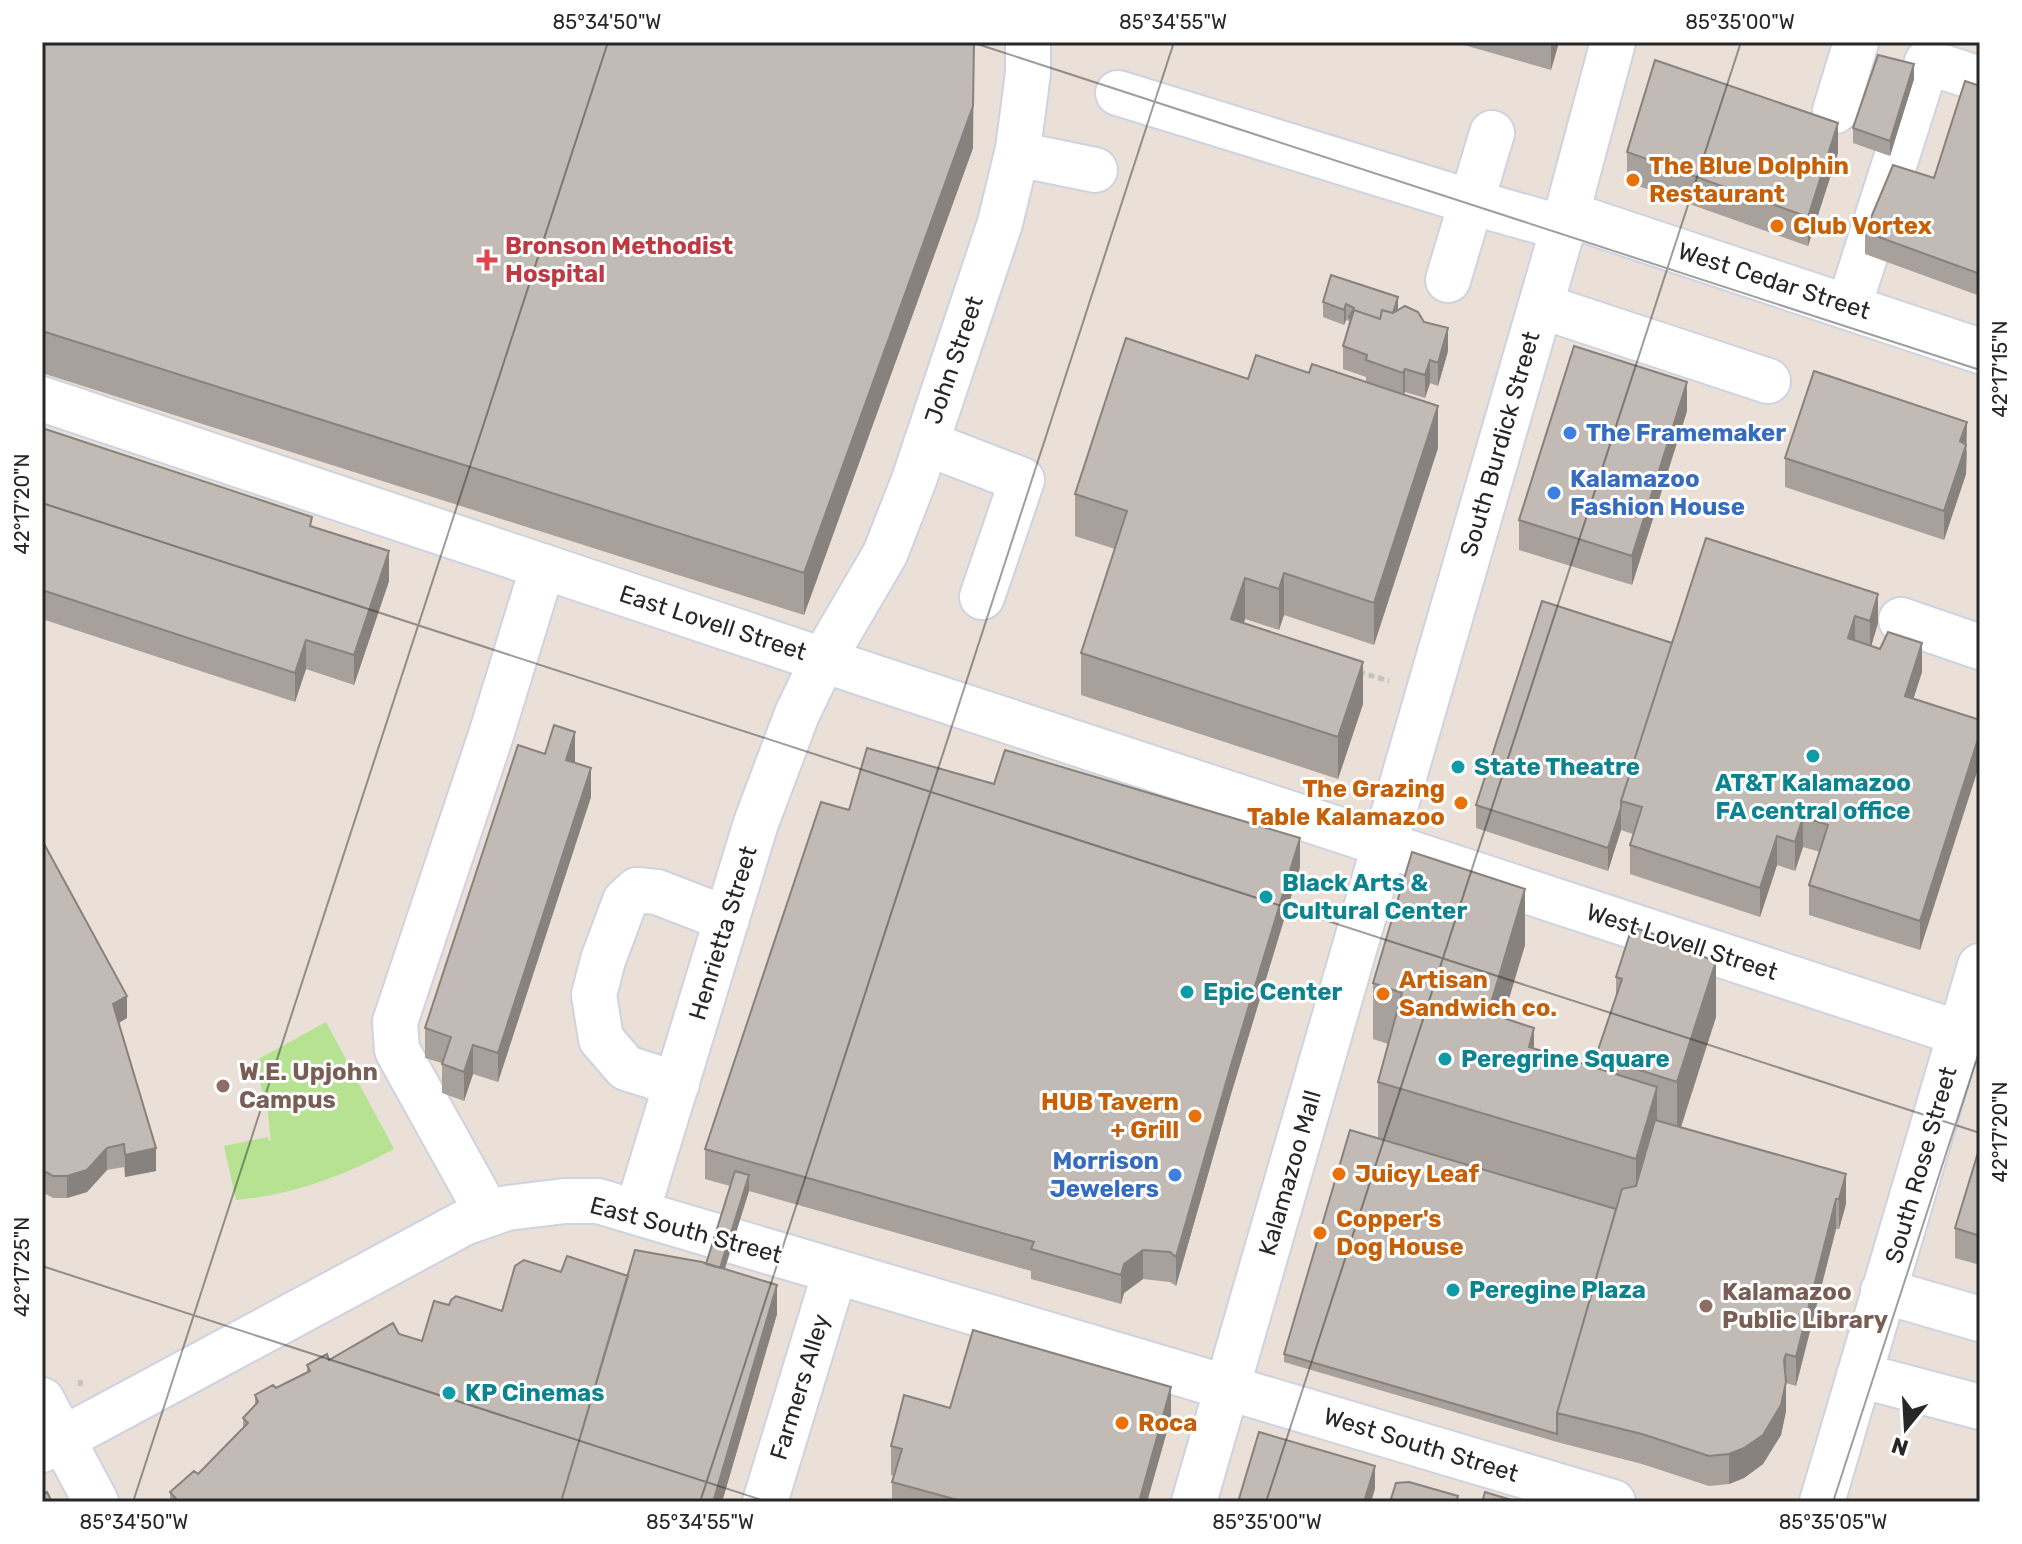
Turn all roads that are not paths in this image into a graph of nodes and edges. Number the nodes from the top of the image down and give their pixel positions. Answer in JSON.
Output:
{"nodes":[{"id":1,"x":1028,"y":42,"type":"edge"},
{"id":2,"x":1613,"y":42,"type":"edge"},
{"id":3,"x":1856,"y":42,"type":"edge"},
{"id":4,"x":1980,"y":79,"type":"edge"},
{"id":5,"x":1118,"y":93,"type":"dead end"},
{"id":6,"x":1835,"y":111,"type":"dead end"},
{"id":7,"x":1492,"y":133,"type":"dead end"},
{"id":8,"x":1017,"y":154,"type":"junction"},
{"id":9,"x":1095,"y":170,"type":"dead end"},
{"id":10,"x":1471,"y":202,"type":"junction"},
{"id":11,"x":1565,"y":221,"type":"junction"},
{"id":12,"x":1448,"y":280,"type":"dead end"},
{"id":13,"x":1541,"y":306,"type":"junction"},
{"id":14,"x":1849,"y":306,"type":"junction"},
{"id":15,"x":1980,"y":351,"type":"edge"},
{"id":16,"x":1768,"y":381,"type":"dead end"},
{"id":17,"x":42,"y":399,"type":"edge"},
{"id":18,"x":926,"y":443,"type":"junction"},
{"id":19,"x":543,"y":566,"type":"junction"},
{"id":20,"x":982,"y":597,"type":"dead end"},
{"id":21,"x":1901,"y":620,"type":"dead end"},
{"id":22,"x":1980,"y":647,"type":"edge"},
{"id":23,"x":823,"y":660,"type":"junction"},
{"id":24,"x":1384,"y":844,"type":"junction"},
{"id":25,"x":727,"y":919,"type":"junction"},
{"id":26,"x":1980,"y":966,"type":"edge"},
{"id":27,"x":1970,"y":1037,"type":"edge"},
{"id":28,"x":677,"y":1084,"type":"junction"},
{"id":29,"x":637,"y":1212,"type":"junction"},
{"id":30,"x":488,"y":1214,"type":"junction"},
{"id":31,"x":835,"y":1272,"type":"junction"},
{"id":32,"x":1883,"y":1291,"type":"junction"},
{"id":33,"x":1980,"y":1319,"type":"edge"},
{"id":34,"x":1859,"y":1375,"type":"junction"},
{"id":35,"x":1228,"y":1388,"type":"junction"},
{"id":36,"x":61,"y":1393,"type":"edge"},
{"id":37,"x":1980,"y":1407,"type":"edge"},
{"id":38,"x":52,"y":1444,"type":"edge"},
{"id":39,"x":96,"y":1502,"type":"edge"},
{"id":40,"x":765,"y":1502,"type":"edge"},
{"id":41,"x":1194,"y":1502,"type":"edge"},
{"id":42,"x":1613,"y":1502,"type":"edge"},
{"id":43,"x":1822,"y":1502,"type":"edge"}],
"edges":[{"from":1,"to":8,"type":"street","name":"John Street"},
{"from":2,"to":11,"type":"street","name":"South Burdick Street"},
{"from":3,"to":6,"type":"street"},
{"from":4,"to":14,"type":"street"},
{"from":5,"to":10,"type":"street","name":"West Cedar Street"},
{"from":7,"to":10,"type":"street"},
{"from":8,"to":9,"type":"street"},
{"from":8,"to":18,"type":"street","name":"John Street"},
{"from":10,"to":11,"type":"street","name":"West Cedar Street"},
{"from":10,"to":12,"type":"street"},
{"from":11,"to":13,"type":"street","name":"South Burdick Street"},
{"from":11,"to":14,"type":"street","name":"West Cedar Street"},
{"from":13,"to":16,"type":"street"},
{"from":13,"to":24,"type":"street","name":"South Burdick Street"},
{"from":14,"to":15,"type":"street","name":"West Cedar Street"},
{"from":17,"to":19,"type":"street","name":"East Lovell Street"},
{"from":18,"to":20,"type":"street"},
{"from":18,"to":23,"type":"street","name":"John Street"},
{"from":19,"to":23,"type":"street","name":"East Lovell Street"},
{"from":19,"to":30,"type":"street"},
{"from":21,"to":22,"type":"street"},
{"from":23,"to":24,"type":"street","name":"East Lovell Street"},
{"from":23,"to":25,"type":"street","name":"Henrietta Street"},
{"from":24,"to":27,"type":"street","name":"West Lovell Street"},
{"from":24,"to":35,"type":"street","name":"Kalamazoo Mall"},
{"from":25,"to":28,"type":"street","name":"Henrietta Street"},
{"from":25,"to":28,"type":"street"},
{"from":26,"to":27,"type":"street","name":"South Rose Street"},
{"from":27,"to":32,"type":"street","name":"South Rose Street"},
{"from":28,"to":29,"type":"street","name":"Henrietta Street"},
{"from":29,"to":30,"type":"street","name":"East South Street"},
{"from":29,"to":31,"type":"street","name":"East South Street"},
{"from":30,"to":38,"type":"street","name":"East South Street"},
{"from":31,"to":35,"type":"street","name":"East South Street"},
{"from":31,"to":40,"type":"street","name":"Farmers Alley"},
{"from":32,"to":33,"type":"street"},
{"from":32,"to":34,"type":"street","name":"South Rose Street"},
{"from":34,"to":37,"type":"street"},
{"from":34,"to":43,"type":"street","name":"South Rose Street"},
{"from":35,"to":41,"type":"street","name":"Kalamazoo Mall"},
{"from":35,"to":42,"type":"street","name":"West South Street"},
{"from":36,"to":38,"type":"street"},
{"from":38,"to":39,"type":"street"}]}
